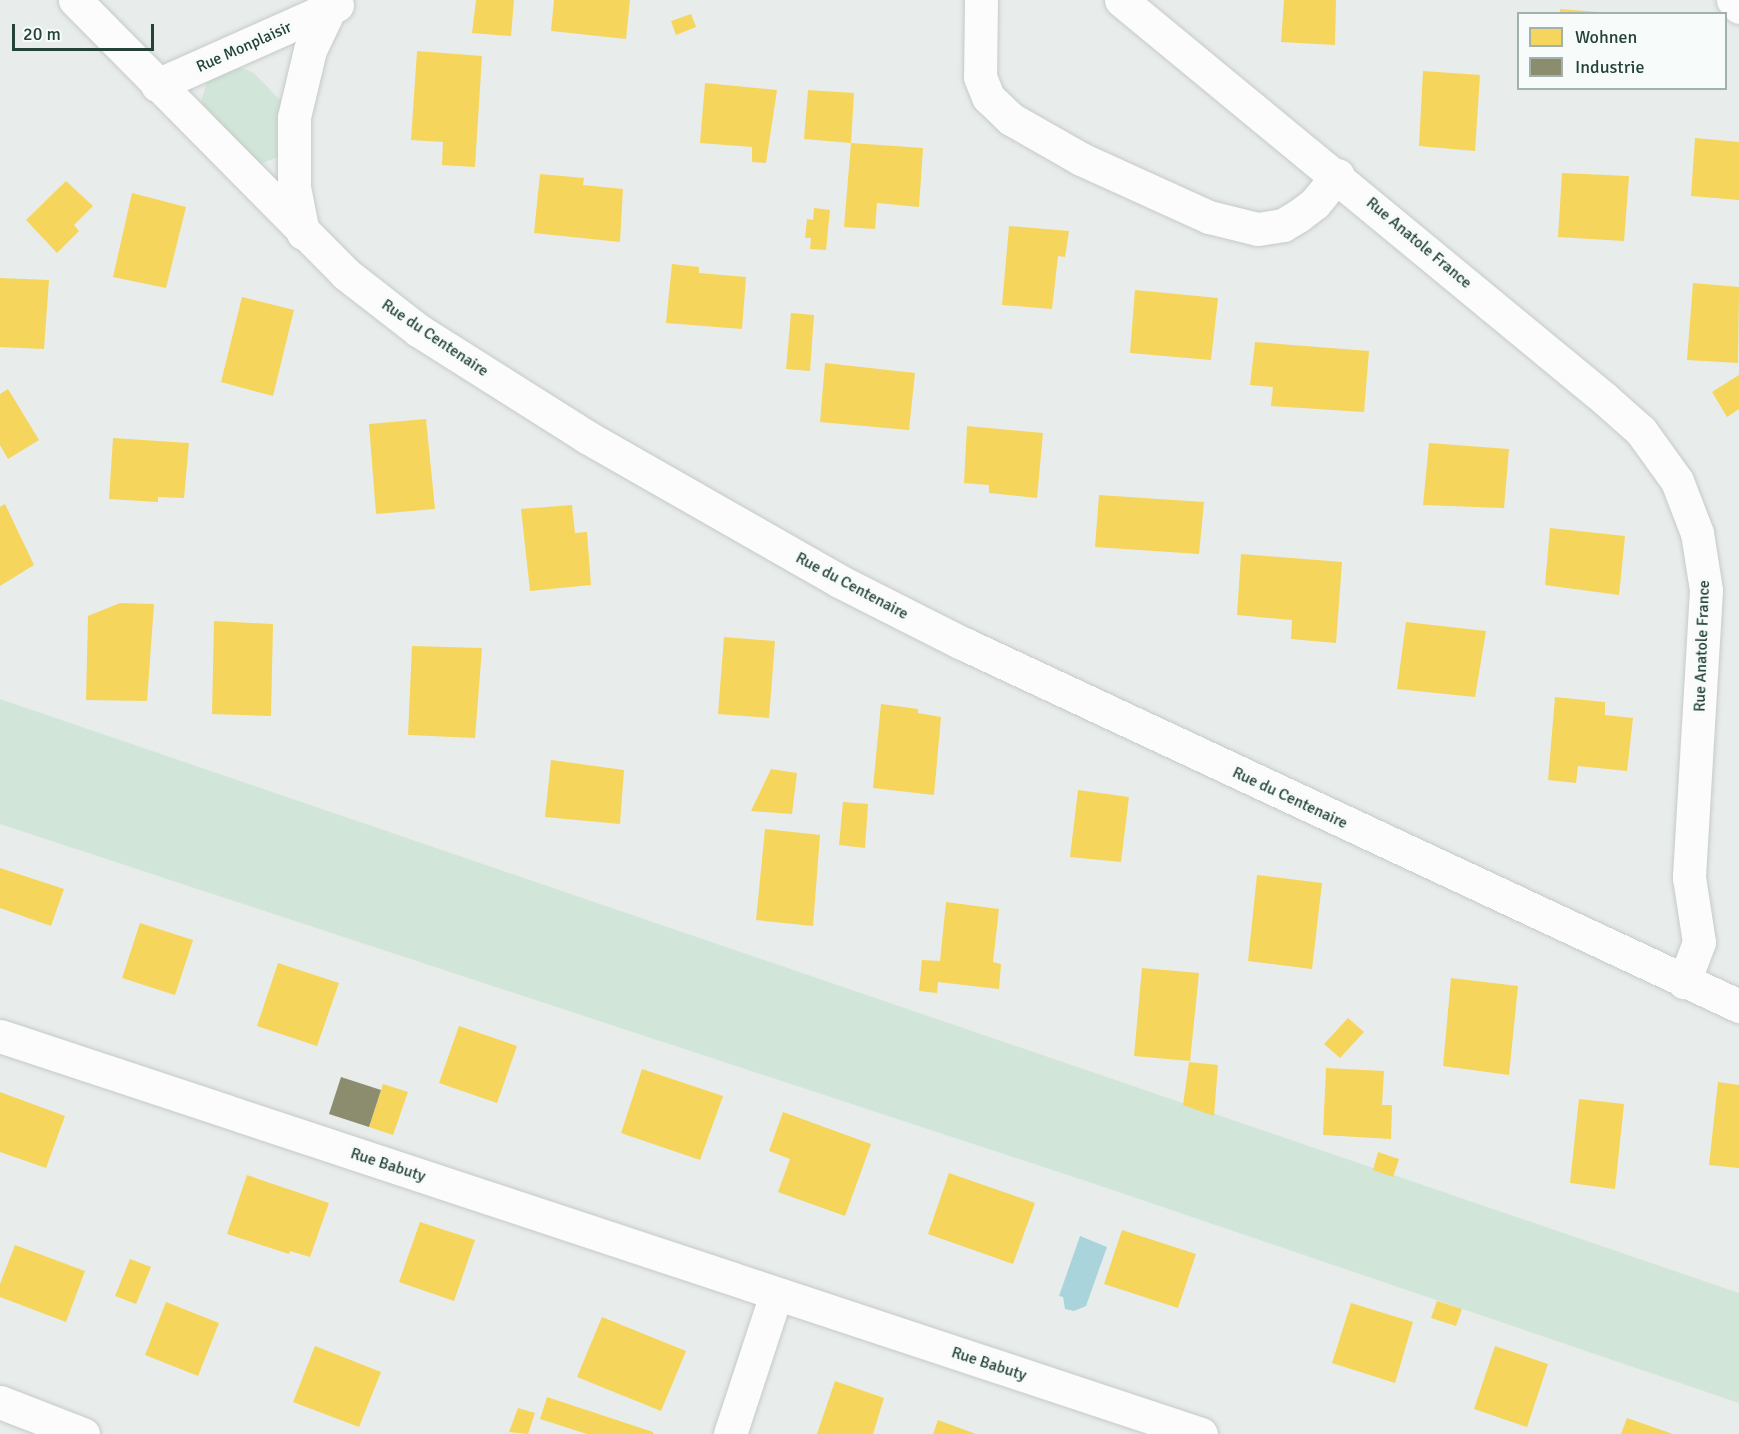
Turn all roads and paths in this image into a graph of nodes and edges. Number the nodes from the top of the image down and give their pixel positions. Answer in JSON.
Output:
{"nodes":[{"id":1,"x":75,"y":0,"type":"edge"},
{"id":2,"x":981,"y":0,"type":"edge"},
{"id":3,"x":1121,"y":0,"type":"edge"},
{"id":4,"x":1732,"y":0,"type":"edge"},
{"id":5,"x":338,"y":4,"type":"edge"},
{"id":6,"x":1739,"y":7,"type":"edge"},
{"id":7,"x":157,"y":85,"type":"junction"},
{"id":8,"x":1338,"y":175,"type":"junction"},
{"id":9,"x":303,"y":233,"type":"junction"},
{"id":10,"x":1684,"y":982,"type":"junction"},
{"id":11,"x":1739,"y":1006,"type":"edge"},
{"id":12,"x":0,"y":1036,"type":"edge"},
{"id":13,"x":776,"y":1294,"type":"junction"},
{"id":14,"x":0,"y":1402,"type":"edge"},
{"id":15,"x":82,"y":1434,"type":"edge"},
{"id":16,"x":730,"y":1434,"type":"edge"},
{"id":17,"x":1201,"y":1434,"type":"edge"}],
"edges":[{"from":1,"to":7,"type":"street","name":"Rue du Centenaire"},
{"from":2,"to":8,"type":"street"},
{"from":3,"to":8,"type":"street","name":"Rue Anatole France"},
{"from":4,"to":6,"type":"street"},
{"from":5,"to":7,"type":"street","name":"Rue Monplaisir"},
{"from":5,"to":9,"type":"street","name":"Rue Monplaisir"},
{"from":7,"to":9,"type":"street","name":"Rue du Centenaire"},
{"from":8,"to":10,"type":"street","name":"Rue Anatole France"},
{"from":9,"to":10,"type":"street","name":"Rue du Centenaire"},
{"from":10,"to":11,"type":"street","name":"Rue du Centenaire"},
{"from":12,"to":13,"type":"street","name":"Rue Babuty"},
{"from":13,"to":16,"type":"street"},
{"from":13,"to":17,"type":"street","name":"Rue Babuty"},
{"from":14,"to":15,"type":"street"}]}
